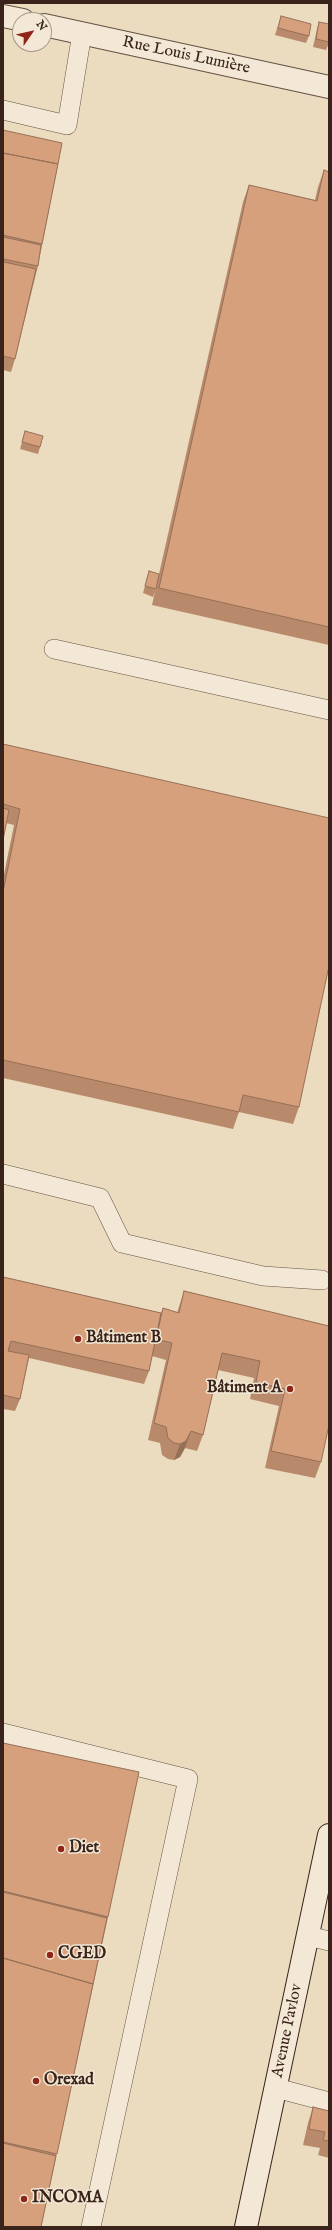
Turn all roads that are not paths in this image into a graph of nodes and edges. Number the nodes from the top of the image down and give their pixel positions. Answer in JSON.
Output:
{"nodes":[{"id":1,"x":52,"y":27,"type":"edge"},
{"id":2,"x":82,"y":33,"type":"junction"},
{"id":3,"x":329,"y":87,"type":"edge"},
{"id":4,"x":3,"y":110,"type":"edge"},
{"id":5,"x":54,"y":648,"type":"dead end"},
{"id":6,"x":329,"y":710,"type":"edge"},
{"id":7,"x":3,"y":1174,"type":"edge"},
{"id":8,"x":322,"y":1280,"type":"dead end"},
{"id":9,"x":3,"y":1733,"type":"edge"},
{"id":10,"x":329,"y":1836,"type":"edge"},
{"id":11,"x":308,"y":1936,"type":"junction"},
{"id":12,"x":329,"y":1941,"type":"edge"},
{"id":13,"x":276,"y":2088,"type":"junction"},
{"id":14,"x":329,"y":2102,"type":"edge"},
{"id":15,"x":251,"y":2226,"type":"edge"},
{"id":16,"x":91,"y":2227,"type":"edge"}],
"edges":[{"from":1,"to":2,"type":"street","name":"Rue Louis Lumière"},
{"from":2,"to":3,"type":"street","name":"Rue Louis Lumière"},
{"from":2,"to":4,"type":"lane"},
{"from":5,"to":6,"type":"lane"},
{"from":7,"to":8,"type":"lane"},
{"from":9,"to":16,"type":"lane"},
{"from":10,"to":11,"type":"street","name":"Avenue Pavlov"},
{"from":11,"to":12,"type":"lane"},
{"from":11,"to":13,"type":"street","name":"Avenue Pavlov"},
{"from":13,"to":14,"type":"lane"},
{"from":13,"to":15,"type":"street","name":"Avenue Pavlov"}]}
